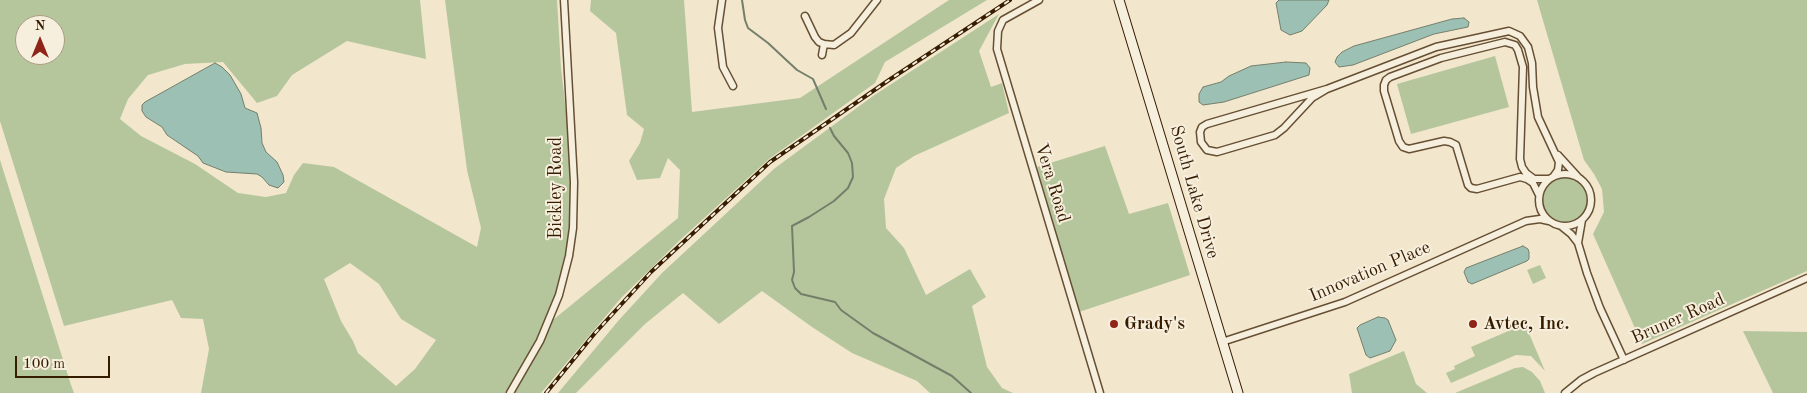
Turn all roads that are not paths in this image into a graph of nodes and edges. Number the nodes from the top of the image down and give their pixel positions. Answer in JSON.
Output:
{"nodes":[{"id":1,"x":564,"y":0,"type":"edge"},
{"id":2,"x":722,"y":0,"type":"edge"},
{"id":3,"x":877,"y":0,"type":"edge"},
{"id":4,"x":1039,"y":0,"type":"edge"},
{"id":5,"x":1119,"y":0,"type":"edge"},
{"id":6,"x":805,"y":16,"type":"dead end"},
{"id":7,"x":824,"y":44,"type":"junction"},
{"id":8,"x":822,"y":56,"type":"dead end"},
{"id":9,"x":733,"y":86,"type":"dead end"},
{"id":10,"x":1327,"y":89,"type":"junction"},
{"id":11,"x":1555,"y":151,"type":"junction"},
{"id":12,"x":1551,"y":178,"type":"junction"},
{"id":13,"x":1579,"y":178,"type":"junction"},
{"id":14,"x":1539,"y":195,"type":"junction"},
{"id":15,"x":1539,"y":203,"type":"junction"},
{"id":16,"x":1582,"y":220,"type":"junction"},
{"id":17,"x":1526,"y":221,"type":"junction"},
{"id":18,"x":1549,"y":221,"type":"junction"},
{"id":19,"x":1561,"y":226,"type":"junction"},
{"id":20,"x":1578,"y":243,"type":"junction"},
{"id":21,"x":1807,"y":278,"type":"edge"},
{"id":22,"x":1222,"y":342,"type":"junction"},
{"id":23,"x":1624,"y":360,"type":"junction"},
{"id":24,"x":510,"y":393,"type":"edge"},
{"id":25,"x":1100,"y":393,"type":"edge"},
{"id":26,"x":1238,"y":393,"type":"edge"},
{"id":27,"x":1565,"y":393,"type":"edge"}],
"edges":[{"from":1,"to":24,"type":"street","name":"Bickley Road"},
{"from":2,"to":9,"type":"street"},
{"from":3,"to":7,"type":"street"},
{"from":4,"to":25,"type":"street","name":"Vera Road"},
{"from":5,"to":22,"type":"main road","name":"South Lake Drive"},
{"from":6,"to":7,"type":"street"},
{"from":7,"to":8,"type":"street"},
{"from":10,"to":10,"type":"street"},
{"from":10,"to":11,"type":"street"},
{"from":11,"to":12,"type":"street"},
{"from":11,"to":13,"type":"street"},
{"from":12,"to":13,"type":"street"},
{"from":12,"to":14,"type":"street"},
{"from":12,"to":14,"type":"street"},
{"from":13,"to":16,"type":"street"},
{"from":14,"to":15,"type":"street"},
{"from":15,"to":17,"type":"street"},
{"from":15,"to":18,"type":"street"},
{"from":16,"to":19,"type":"street"},
{"from":16,"to":20,"type":"street"},
{"from":17,"to":18,"type":"street","name":"Innovation Place"},
{"from":17,"to":22,"type":"street","name":"Innovation Place"},
{"from":18,"to":19,"type":"street"},
{"from":19,"to":20,"type":"street"},
{"from":20,"to":23,"type":"street"},
{"from":21,"to":23,"type":"street","name":"Bruner Road"},
{"from":22,"to":26,"type":"main road","name":"South Lake Drive"},
{"from":23,"to":27,"type":"street","name":"Bruner Road"}]}
